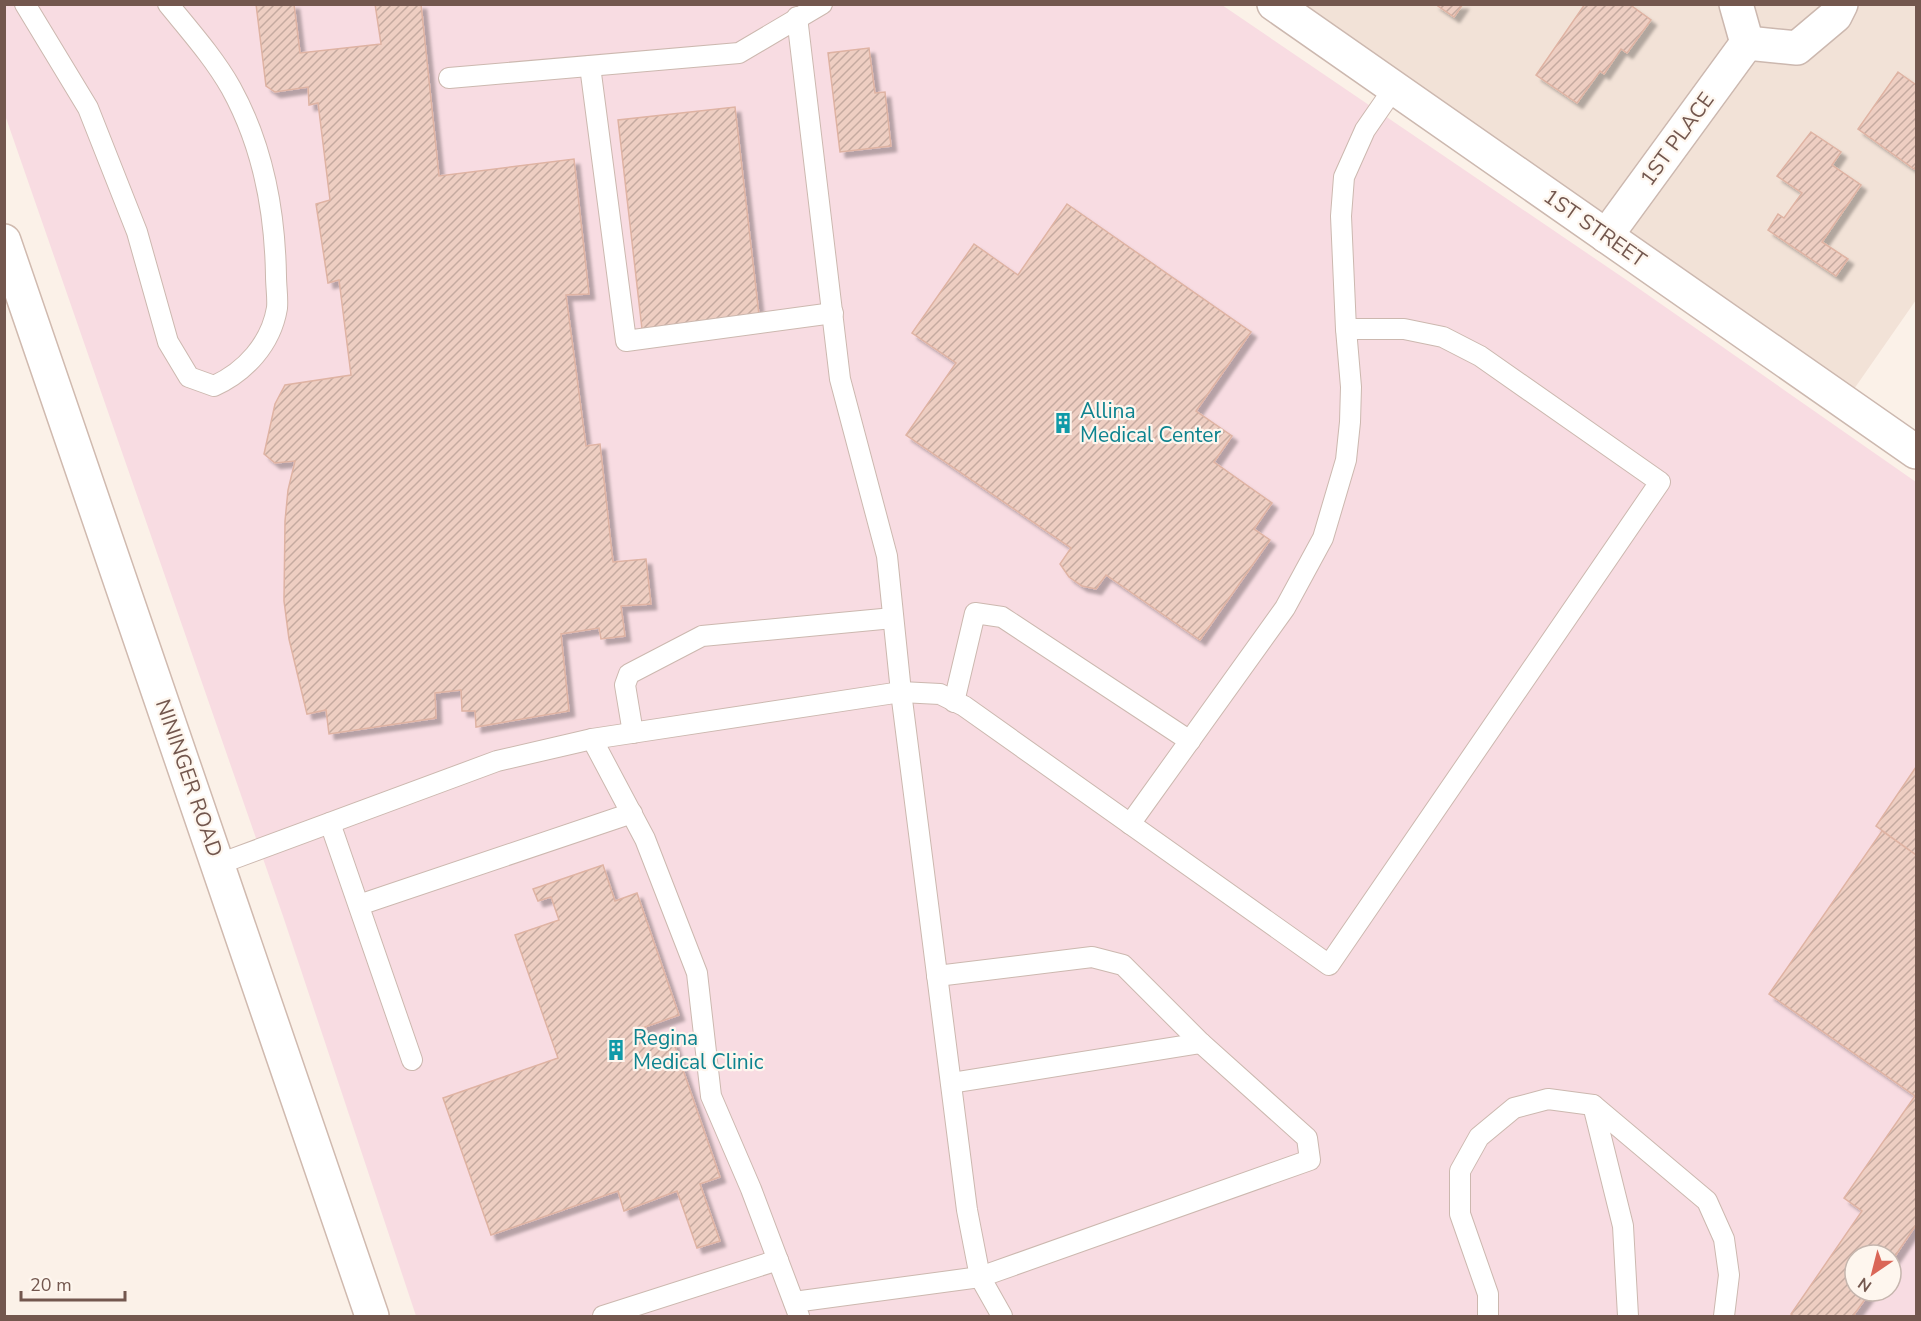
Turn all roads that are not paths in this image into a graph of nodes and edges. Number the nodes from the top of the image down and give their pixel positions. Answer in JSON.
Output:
{"nodes":[{"id":1,"x":25,"y":4,"type":"edge"},
{"id":2,"x":168,"y":4,"type":"edge"},
{"id":3,"x":822,"y":4,"type":"edge"},
{"id":4,"x":1274,"y":4,"type":"edge"},
{"id":5,"x":1736,"y":4,"type":"edge"},
{"id":6,"x":1841,"y":4,"type":"edge"},
{"id":7,"x":797,"y":17,"type":"junction"},
{"id":8,"x":1748,"y":43,"type":"junction"},
{"id":9,"x":590,"y":66,"type":"junction"},
{"id":10,"x":449,"y":78,"type":"dead end"},
{"id":11,"x":1394,"y":88,"type":"junction"},
{"id":12,"x":1606,"y":236,"type":"junction"},
{"id":13,"x":4,"y":241,"type":"edge"},
{"id":14,"x":832,"y":313,"type":"junction"},
{"id":15,"x":1346,"y":329,"type":"junction"},
{"id":16,"x":1917,"y":452,"type":"edge"},
{"id":17,"x":893,"y":618,"type":"junction"},
{"id":18,"x":901,"y":692,"type":"junction"},
{"id":19,"x":954,"y":702,"type":"junction"},
{"id":20,"x":633,"y":733,"type":"junction"},
{"id":21,"x":592,"y":739,"type":"junction"},
{"id":22,"x":1190,"y":741,"type":"junction"},
{"id":23,"x":632,"y":813,"type":"junction"},
{"id":24,"x":330,"y":823,"type":"junction"},
{"id":25,"x":1130,"y":824,"type":"junction"},
{"id":26,"x":219,"y":864,"type":"junction"},
{"id":27,"x":359,"y":905,"type":"junction"},
{"id":28,"x":938,"y":976,"type":"junction"},
{"id":29,"x":1202,"y":1043,"type":"junction"},
{"id":30,"x":412,"y":1060,"type":"dead end"},
{"id":31,"x":951,"y":1083,"type":"junction"},
{"id":32,"x":1593,"y":1106,"type":"junction"},
{"id":33,"x":778,"y":1260,"type":"junction"},
{"id":34,"x":980,"y":1277,"type":"junction"},
{"id":35,"x":796,"y":1309,"type":"edge"},
{"id":36,"x":372,"y":1317,"type":"edge"},
{"id":37,"x":603,"y":1317,"type":"edge"},
{"id":38,"x":1002,"y":1317,"type":"edge"},
{"id":39,"x":1488,"y":1317,"type":"edge"},
{"id":40,"x":1628,"y":1317,"type":"edge"},
{"id":41,"x":1724,"y":1317,"type":"edge"}],
"edges":[{"from":1,"to":2,"type":"lane"},
{"from":3,"to":7,"type":"lane"},
{"from":4,"to":11,"type":"street","name":"1ST STREET"},
{"from":5,"to":8,"type":"street"},
{"from":6,"to":8,"type":"street"},
{"from":7,"to":9,"type":"lane"},
{"from":7,"to":14,"type":"lane"},
{"from":8,"to":12,"type":"street","name":"1ST PLACE"},
{"from":9,"to":10,"type":"lane"},
{"from":9,"to":14,"type":"lane"},
{"from":11,"to":12,"type":"street","name":"1ST STREET"},
{"from":11,"to":15,"type":"lane"},
{"from":12,"to":16,"type":"street","name":"1ST STREET"},
{"from":13,"to":26,"type":"street","name":"NININGER ROAD"},
{"from":14,"to":17,"type":"lane"},
{"from":15,"to":22,"type":"lane"},
{"from":15,"to":25,"type":"lane"},
{"from":17,"to":18,"type":"lane"},
{"from":17,"to":20,"type":"lane"},
{"from":18,"to":19,"type":"lane"},
{"from":18,"to":20,"type":"lane"},
{"from":18,"to":28,"type":"lane"},
{"from":19,"to":22,"type":"lane"},
{"from":19,"to":25,"type":"lane"},
{"from":20,"to":21,"type":"lane"},
{"from":21,"to":23,"type":"lane"},
{"from":21,"to":24,"type":"lane"},
{"from":22,"to":25,"type":"lane"},
{"from":23,"to":27,"type":"lane"},
{"from":23,"to":33,"type":"lane"},
{"from":24,"to":26,"type":"lane"},
{"from":24,"to":27,"type":"lane"},
{"from":26,"to":36,"type":"street","name":"NININGER ROAD"},
{"from":27,"to":30,"type":"lane"},
{"from":28,"to":29,"type":"lane"},
{"from":28,"to":31,"type":"lane"},
{"from":29,"to":31,"type":"lane"},
{"from":29,"to":34,"type":"lane"},
{"from":31,"to":34,"type":"lane"},
{"from":32,"to":39,"type":"lane"},
{"from":32,"to":40,"type":"lane"},
{"from":32,"to":41,"type":"lane"},
{"from":33,"to":35,"type":"lane"},
{"from":33,"to":37,"type":"lane"},
{"from":34,"to":35,"type":"lane"},
{"from":34,"to":38,"type":"lane"}]}
